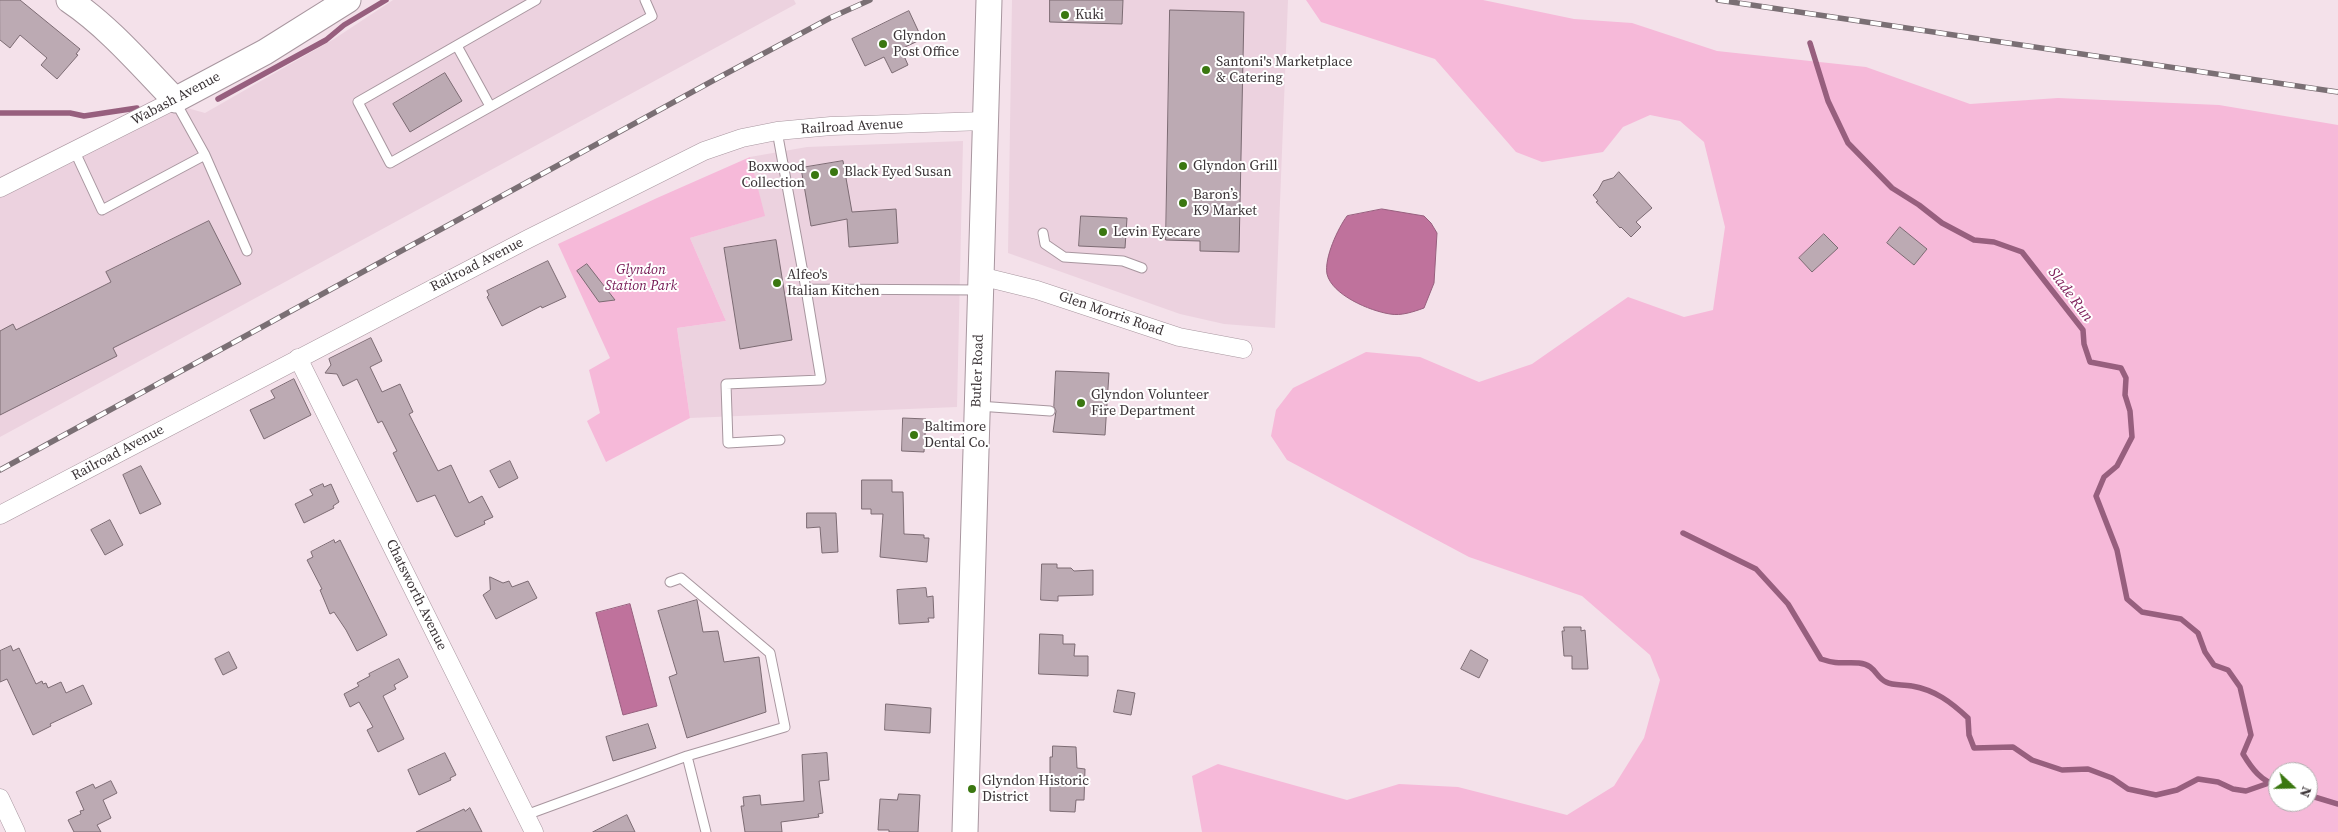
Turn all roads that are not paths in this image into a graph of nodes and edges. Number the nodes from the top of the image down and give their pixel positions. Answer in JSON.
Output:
{"nodes":[{"id":1,"x":69,"y":0,"type":"edge"},
{"id":2,"x":348,"y":0,"type":"edge"},
{"id":3,"x":536,"y":0,"type":"edge"},
{"id":4,"x":645,"y":0,"type":"edge"},
{"id":5,"x":989,"y":0,"type":"edge"},
{"id":6,"x":457,"y":46,"type":"junction"},
{"id":7,"x":175,"y":100,"type":"junction"},
{"id":8,"x":490,"y":106,"type":"junction"},
{"id":9,"x":985,"y":121,"type":"junction"},
{"id":10,"x":777,"y":131,"type":"junction"},
{"id":11,"x":75,"y":152,"type":"junction"},
{"id":12,"x":205,"y":155,"type":"junction"},
{"id":13,"x":0,"y":188,"type":"edge"},
{"id":14,"x":1042,"y":234,"type":"dead end"},
{"id":15,"x":247,"y":251,"type":"dead end"},
{"id":16,"x":1142,"y":268,"type":"dead end"},
{"id":17,"x":980,"y":283,"type":"junction"},
{"id":18,"x":806,"y":289,"type":"junction"},
{"id":19,"x":1243,"y":349,"type":"dead end"},
{"id":20,"x":298,"y":358,"type":"junction"},
{"id":21,"x":977,"y":406,"type":"junction"},
{"id":22,"x":1050,"y":410,"type":"dead end"},
{"id":23,"x":780,"y":440,"type":"dead end"},
{"id":24,"x":0,"y":515,"type":"edge"},
{"id":25,"x":670,"y":582,"type":"dead end"},
{"id":26,"x":687,"y":756,"type":"junction"},
{"id":27,"x":0,"y":798,"type":"edge"},
{"id":28,"x":526,"y":815,"type":"junction"},
{"id":29,"x":16,"y":832,"type":"edge"},
{"id":30,"x":534,"y":832,"type":"edge"},
{"id":31,"x":706,"y":832,"type":"edge"},
{"id":32,"x":965,"y":832,"type":"edge"}],
"edges":[{"from":1,"to":7,"type":"main road"},
{"from":2,"to":7,"type":"main road","name":"Wabash Avenue"},
{"from":3,"to":6,"type":"lane"},
{"from":4,"to":8,"type":"lane"},
{"from":5,"to":9,"type":"main road","name":"Butler Road"},
{"from":6,"to":8,"type":"lane"},
{"from":6,"to":8,"type":"lane"},
{"from":7,"to":11,"type":"street","name":"Wabash Avenue"},
{"from":7,"to":12,"type":"lane"},
{"from":9,"to":10,"type":"street","name":"Railroad Avenue"},
{"from":9,"to":17,"type":"main road","name":"Butler Road"},
{"from":10,"to":18,"type":"lane"},
{"from":10,"to":20,"type":"street","name":"Railroad Avenue"},
{"from":11,"to":12,"type":"lane"},
{"from":11,"to":13,"type":"street","name":"Wabash Avenue"},
{"from":12,"to":15,"type":"lane"},
{"from":14,"to":16,"type":"lane"},
{"from":17,"to":18,"type":"lane"},
{"from":17,"to":19,"type":"street","name":"Glen Morris Road"},
{"from":17,"to":21,"type":"main road","name":"Butler Road"},
{"from":18,"to":23,"type":"lane"},
{"from":20,"to":24,"type":"street","name":"Railroad Avenue"},
{"from":20,"to":28,"type":"street","name":"Chatsworth Avenue"},
{"from":21,"to":22,"type":"lane"},
{"from":21,"to":32,"type":"main road","name":"Butler Road"},
{"from":25,"to":26,"type":"lane"},
{"from":26,"to":28,"type":"lane"},
{"from":26,"to":31,"type":"lane"},
{"from":27,"to":29,"type":"street"},
{"from":28,"to":30,"type":"street","name":"Chatsworth Avenue"}]}
